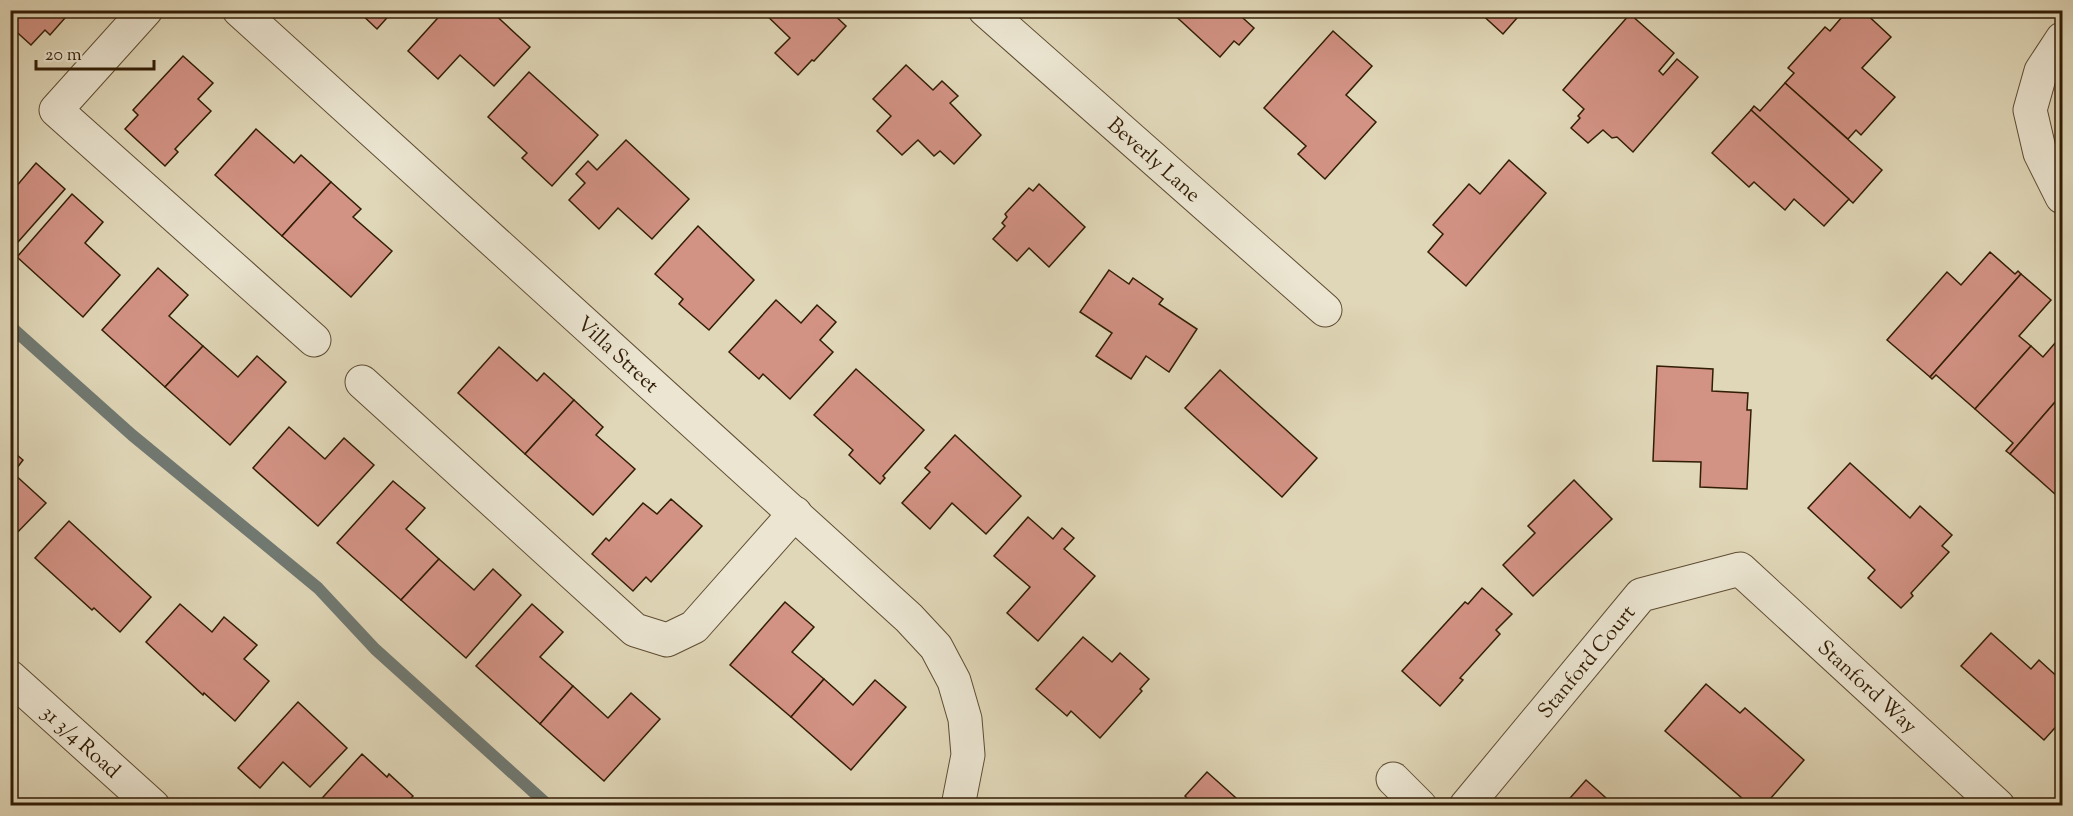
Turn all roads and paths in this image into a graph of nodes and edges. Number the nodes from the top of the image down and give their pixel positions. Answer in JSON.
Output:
{"nodes":[{"id":1,"x":146,"y":10,"type":"edge"},
{"id":2,"x":239,"y":10,"type":"edge"},
{"id":3,"x":985,"y":10,"type":"edge"},
{"id":4,"x":2062,"y":39,"type":"edge"},
{"id":5,"x":2062,"y":197,"type":"edge"},
{"id":6,"x":1325,"y":310,"type":"dead end"},
{"id":7,"x":314,"y":340,"type":"dead end"},
{"id":8,"x":362,"y":382,"type":"dead end"},
{"id":9,"x":795,"y":513,"type":"junction"},
{"id":10,"x":1740,"y":569,"type":"joint"},
{"id":11,"x":10,"y":677,"type":"edge"},
{"id":12,"x":1393,"y":779,"type":"dead end"},
{"id":13,"x":153,"y":806,"type":"edge"},
{"id":14,"x":958,"y":806,"type":"edge"},
{"id":15,"x":1420,"y":806,"type":"edge"},
{"id":16,"x":1466,"y":806,"type":"edge"},
{"id":17,"x":1998,"y":806,"type":"edge"}],
"edges":[{"from":1,"to":7,"type":"street"},
{"from":2,"to":9,"type":"street","name":"Villa Street"},
{"from":3,"to":6,"type":"street","name":"Beverly Lane"},
{"from":4,"to":5,"type":"street"},
{"from":8,"to":9,"type":"street"},
{"from":9,"to":14,"type":"street","name":"Villa Street"},
{"from":10,"to":16,"type":"street","name":"Stanford Court"},
{"from":10,"to":17,"type":"street","name":"Stanford Way"},
{"from":11,"to":13,"type":"street","name":"31 3/4 Road"},
{"from":12,"to":15,"type":"street"}]}
